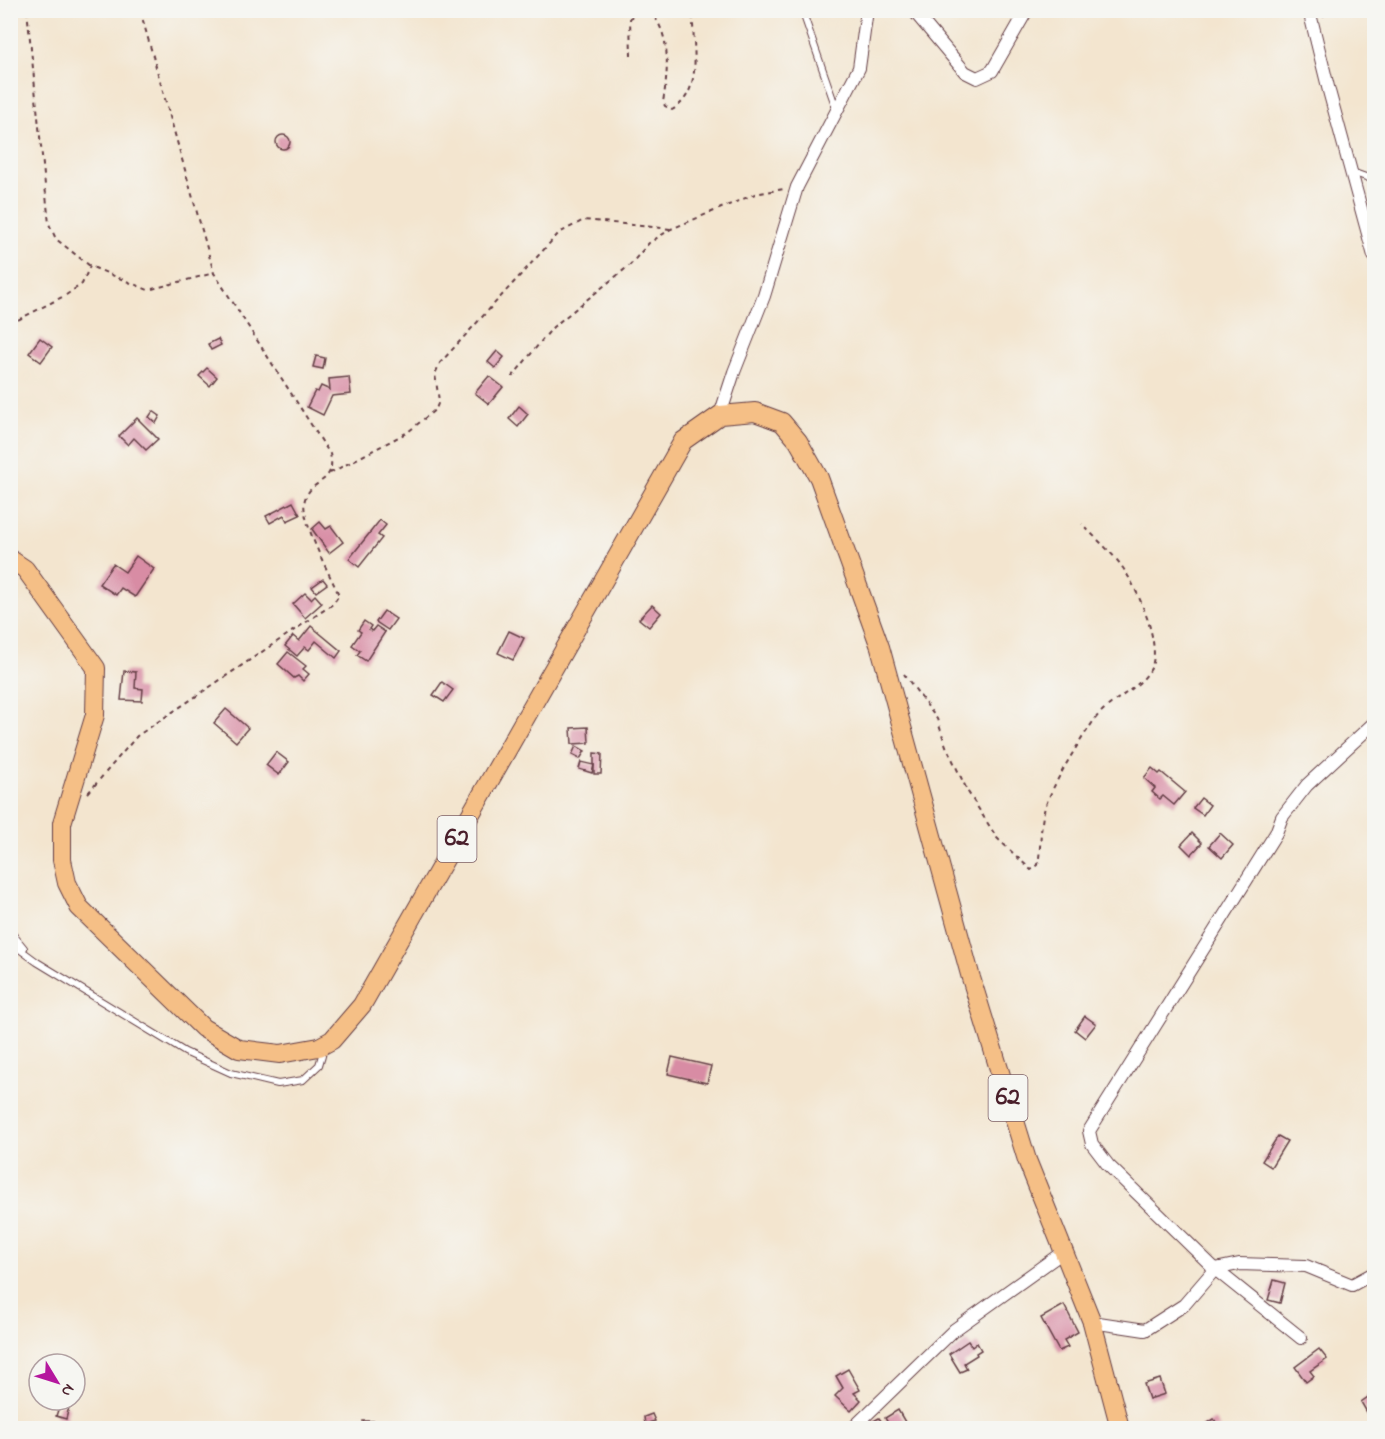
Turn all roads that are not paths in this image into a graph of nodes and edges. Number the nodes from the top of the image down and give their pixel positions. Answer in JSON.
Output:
{"nodes":[{"id":1,"x":802,"y":10,"type":"edge"},
{"id":2,"x":867,"y":10,"type":"edge"},
{"id":3,"x":913,"y":10,"type":"edge"},
{"id":4,"x":1027,"y":10,"type":"edge"},
{"id":5,"x":1309,"y":10,"type":"edge"},
{"id":6,"x":836,"y":108,"type":"junction"},
{"id":7,"x":1351,"y":172,"type":"junction"},
{"id":8,"x":1374,"y":180,"type":"edge"},
{"id":9,"x":1374,"y":256,"type":"edge"},
{"id":10,"x":720,"y":415,"type":"junction"},
{"id":11,"x":10,"y":559,"type":"edge"},
{"id":12,"x":1374,"y":723,"type":"edge"},
{"id":13,"x":10,"y":931,"type":"edge"},
{"id":14,"x":10,"y":942,"type":"edge"},
{"id":15,"x":37,"y":962,"type":"junction"},
{"id":16,"x":319,"y":1047,"type":"junction"},
{"id":17,"x":1063,"y":1252,"type":"junction"},
{"id":18,"x":1215,"y":1269,"type":"junction"},
{"id":19,"x":1374,"y":1273,"type":"edge"},
{"id":20,"x":1092,"y":1322,"type":"junction"},
{"id":21,"x":1301,"y":1338,"type":"dead end"},
{"id":22,"x":854,"y":1428,"type":"edge"},
{"id":23,"x":1120,"y":1428,"type":"edge"}],
"edges":[{"from":1,"to":6,"type":"lane"},
{"from":2,"to":6,"type":"street"},
{"from":3,"to":4,"type":"street"},
{"from":5,"to":7,"type":"street"},
{"from":6,"to":10,"type":"street"},
{"from":7,"to":8,"type":"lane"},
{"from":7,"to":9,"type":"street"},
{"from":10,"to":16,"type":"main road","number":"62"},
{"from":10,"to":17,"type":"main road","number":"62"},
{"from":11,"to":16,"type":"main road","number":"62"},
{"from":12,"to":18,"type":"street"},
{"from":13,"to":15,"type":"lane"},
{"from":14,"to":15,"type":"lane"},
{"from":15,"to":16,"type":"lane"},
{"from":17,"to":20,"type":"main road","number":"62"},
{"from":17,"to":22,"type":"street"},
{"from":18,"to":19,"type":"street"},
{"from":18,"to":20,"type":"street"},
{"from":18,"to":21,"type":"street"},
{"from":20,"to":23,"type":"main road","number":"62"}]}
